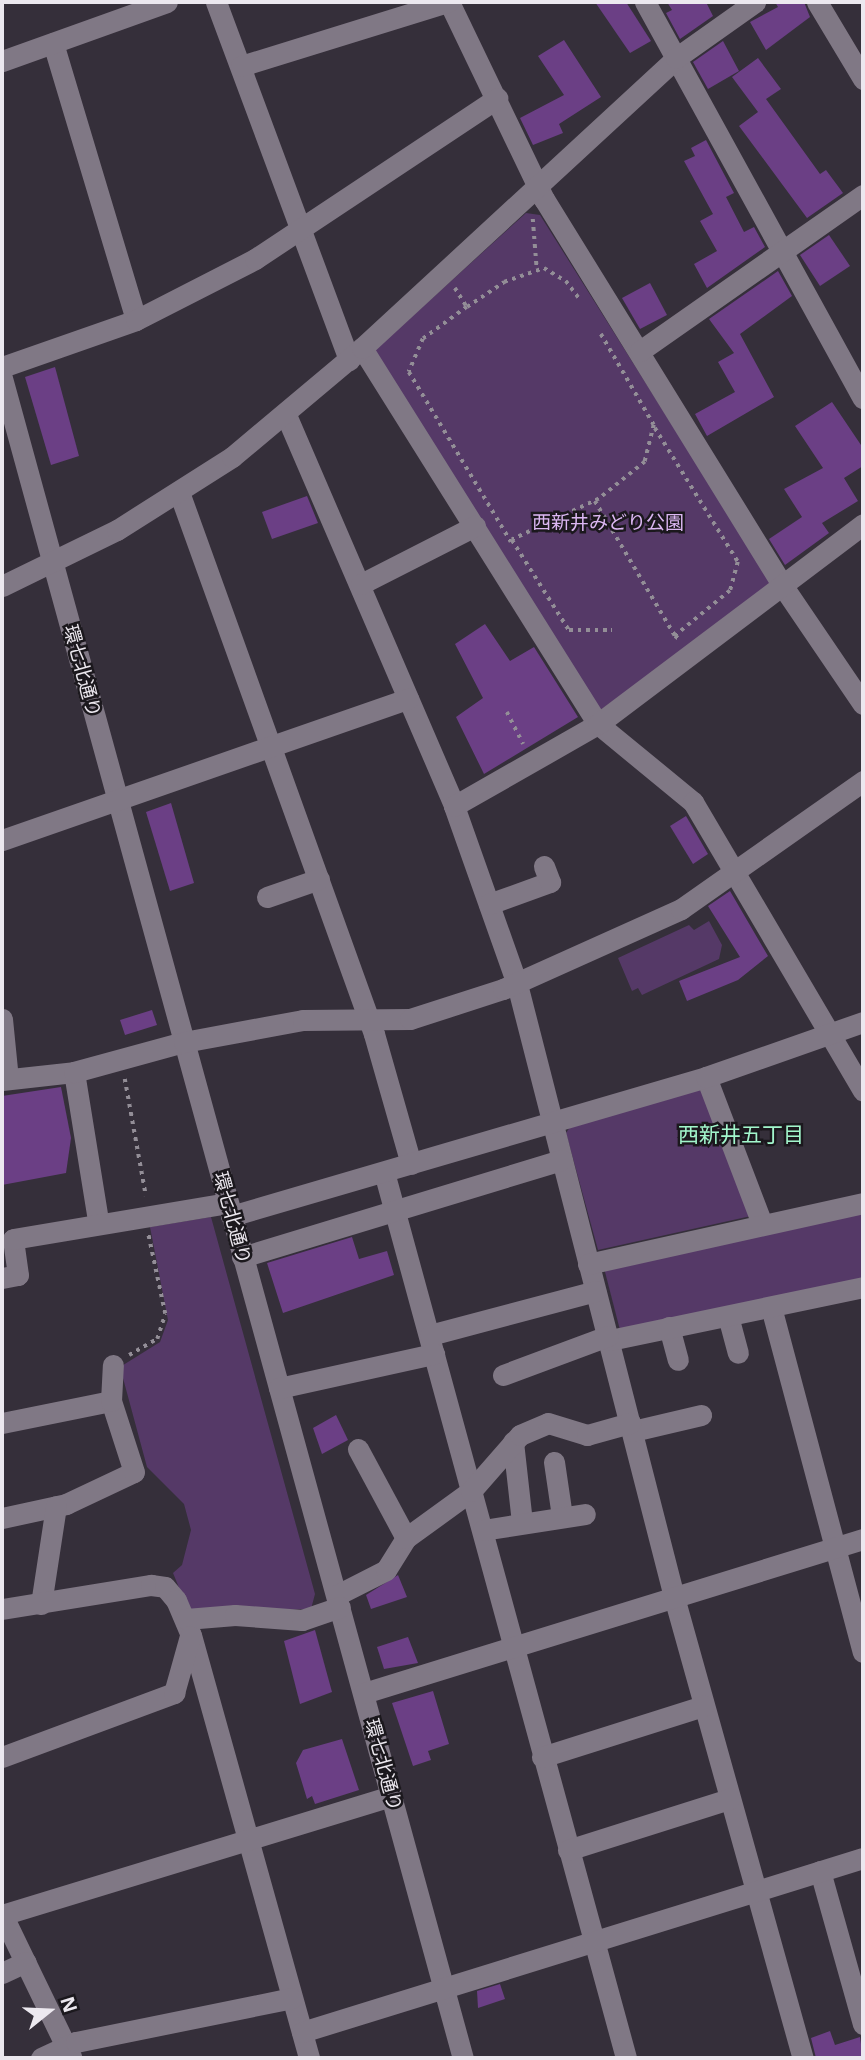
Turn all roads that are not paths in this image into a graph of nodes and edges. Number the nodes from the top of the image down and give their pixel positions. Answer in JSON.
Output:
{"nodes":[{"id":1,"x":167,"y":2,"type":"edge"},
{"id":2,"x":216,"y":2,"type":"edge"},
{"id":3,"x":449,"y":2,"type":"edge"},
{"id":4,"x":645,"y":2,"type":"edge"},
{"id":5,"x":755,"y":2,"type":"edge"},
{"id":6,"x":817,"y":2,"type":"edge"},
{"id":7,"x":383,"y":10,"type":"edge"},
{"id":8,"x":53,"y":43,"type":"junction"},
{"id":9,"x":676,"y":58,"type":"junction"},
{"id":10,"x":2,"y":61,"type":"edge"},
{"id":11,"x":241,"y":66,"type":"junction"},
{"id":12,"x":863,"y":79,"type":"edge"},
{"id":13,"x":497,"y":98,"type":"junction"},
{"id":14,"x":538,"y":186,"type":"junction"},
{"id":15,"x":863,"y":195,"type":"edge"},
{"id":16,"x":301,"y":230,"type":"junction"},
{"id":17,"x":781,"y":251,"type":"junction"},
{"id":18,"x":136,"y":320,"type":"junction"},
{"id":19,"x":640,"y":351,"type":"junction"},
{"id":20,"x":356,"y":354,"type":"junction"},
{"id":21,"x":2,"y":367,"type":"edge"},
{"id":22,"x":2,"y":377,"type":"edge"},
{"id":23,"x":863,"y":398,"type":"edge"},
{"id":24,"x":286,"y":415,"type":"junction"},
{"id":25,"x":179,"y":492,"type":"junction"},
{"id":26,"x":863,"y":524,"type":"edge"},
{"id":27,"x":475,"y":526,"type":"junction"},
{"id":28,"x":53,"y":562,"type":"junction"},
{"id":29,"x":361,"y":584,"type":"junction"},
{"id":30,"x":2,"y":586,"type":"edge"},
{"id":31,"x":782,"y":586,"type":"junction"},
{"id":32,"x":408,"y":699,"type":"junction"},
{"id":33,"x":863,"y":704,"type":"edge"},
{"id":34,"x":598,"y":724,"type":"junction"},
{"id":35,"x":272,"y":749,"type":"junction"},
{"id":36,"x":863,"y":781,"type":"edge"},
{"id":37,"x":118,"y":802,"type":"junction"},
{"id":38,"x":454,"y":806,"type":"junction"},
{"id":39,"x":2,"y":840,"type":"edge"},
{"id":40,"x":544,"y":866,"type":"dead end"},
{"id":41,"x":735,"y":872,"type":"junction"},
{"id":42,"x":318,"y":879,"type":"junction"},
{"id":43,"x":267,"y":897,"type":"dead end"},
{"id":44,"x":489,"y":904,"type":"junction"},
{"id":45,"x":517,"y":984,"type":"junction"},
{"id":46,"x":368,"y":1018,"type":"junction"},
{"id":47,"x":2,"y":1019,"type":"edge"},
{"id":48,"x":863,"y":1022,"type":"edge"},
{"id":49,"x":831,"y":1037,"type":"junction"},
{"id":50,"x":184,"y":1042,"type":"junction"},
{"id":51,"x":74,"y":1072,"type":"junction"},
{"id":52,"x":706,"y":1077,"type":"junction"},
{"id":53,"x":5,"y":1079,"type":"edge"},
{"id":54,"x":863,"y":1091,"type":"edge"},
{"id":55,"x":554,"y":1121,"type":"junction"},
{"id":56,"x":562,"y":1160,"type":"junction"},
{"id":57,"x":411,"y":1164,"type":"junction"},
{"id":58,"x":384,"y":1172,"type":"junction"},
{"id":59,"x":863,"y":1203,"type":"edge"},
{"id":60,"x":229,"y":1210,"type":"junction"},
{"id":61,"x":394,"y":1210,"type":"junction"},
{"id":62,"x":98,"y":1221,"type":"junction"},
{"id":63,"x":762,"y":1224,"type":"junction"},
{"id":64,"x":242,"y":1257,"type":"junction"},
{"id":65,"x":588,"y":1264,"type":"junction"},
{"id":66,"x":2,"y":1278,"type":"edge"},
{"id":67,"x":863,"y":1287,"type":"edge"},
{"id":68,"x":596,"y":1291,"type":"junction"},
{"id":69,"x":771,"y":1307,"type":"junction"},
{"id":70,"x":728,"y":1316,"type":"junction"},
{"id":71,"x":669,"y":1327,"type":"junction"},
{"id":72,"x":609,"y":1338,"type":"junction"},
{"id":73,"x":432,"y":1345,"type":"junction"},
{"id":74,"x":738,"y":1353,"type":"dead end"},
{"id":75,"x":678,"y":1360,"type":"dead end"},
{"id":76,"x":113,"y":1365,"type":"dead end"},
{"id":77,"x":503,"y":1376,"type":"dead end"},
{"id":78,"x":279,"y":1388,"type":"junction"},
{"id":79,"x":111,"y":1401,"type":"junction"},
{"id":80,"x":701,"y":1415,"type":"dead end"},
{"id":81,"x":2,"y":1423,"type":"edge"},
{"id":82,"x":631,"y":1427,"type":"junction"},
{"id":83,"x":513,"y":1442,"type":"junction"},
{"id":84,"x":358,"y":1449,"type":"dead end"},
{"id":85,"x":554,"y":1462,"type":"dead end"},
{"id":86,"x":471,"y":1491,"type":"junction"},
{"id":87,"x":56,"y":1506,"type":"junction"},
{"id":88,"x":585,"y":1514,"type":"dead end"},
{"id":89,"x":562,"y":1516,"type":"junction"},
{"id":90,"x":2,"y":1518,"type":"edge"},
{"id":91,"x":522,"y":1522,"type":"junction"},
{"id":92,"x":482,"y":1530,"type":"junction"},
{"id":93,"x":405,"y":1538,"type":"junction"},
{"id":94,"x":863,"y":1539,"type":"edge"},
{"id":95,"x":838,"y":1546,"type":"junction"},
{"id":96,"x":674,"y":1597,"type":"junction"},
{"id":97,"x":338,"y":1601,"type":"junction"},
{"id":98,"x":41,"y":1604,"type":"junction"},
{"id":99,"x":2,"y":1609,"type":"edge"},
{"id":100,"x":188,"y":1627,"type":"junction"},
{"id":101,"x":514,"y":1648,"type":"junction"},
{"id":102,"x":863,"y":1652,"type":"edge"},
{"id":103,"x":364,"y":1693,"type":"junction"},
{"id":104,"x":703,"y":1706,"type":"junction"},
{"id":105,"x":542,"y":1756,"type":"junction"},
{"id":106,"x":2,"y":1758,"type":"edge"},
{"id":107,"x":391,"y":1796,"type":"junction"},
{"id":108,"x":729,"y":1799,"type":"junction"},
{"id":109,"x":249,"y":1840,"type":"junction"},
{"id":110,"x":568,"y":1850,"type":"junction"},
{"id":111,"x":863,"y":1858,"type":"edge"},
{"id":112,"x":820,"y":1871,"type":"junction"},
{"id":113,"x":758,"y":1891,"type":"junction"},
{"id":114,"x":2,"y":1914,"type":"edge"},
{"id":115,"x":594,"y":1943,"type":"junction"},
{"id":116,"x":26,"y":1962,"type":"junction"},
{"id":117,"x":2,"y":1973,"type":"edge"},
{"id":118,"x":444,"y":1988,"type":"junction"},
{"id":119,"x":292,"y":1998,"type":"junction"},
{"id":120,"x":863,"y":2024,"type":"edge"},
{"id":121,"x":302,"y":2032,"type":"junction"},
{"id":122,"x":69,"y":2052,"type":"edge"},
{"id":123,"x":41,"y":2058,"type":"edge"},
{"id":124,"x":309,"y":2058,"type":"edge"},
{"id":125,"x":463,"y":2058,"type":"edge"},
{"id":126,"x":626,"y":2058,"type":"edge"},
{"id":127,"x":803,"y":2058,"type":"edge"}],
"edges":[{"from":1,"to":8,"type":"street"},
{"from":2,"to":11,"type":"street"},
{"from":3,"to":7,"type":"street"},
{"from":3,"to":13,"type":"street"},
{"from":4,"to":9,"type":"street"},
{"from":5,"to":9,"type":"street"},
{"from":6,"to":12,"type":"street"},
{"from":7,"to":11,"type":"street"},
{"from":8,"to":10,"type":"street"},
{"from":8,"to":18,"type":"street"},
{"from":9,"to":14,"type":"street"},
{"from":9,"to":17,"type":"street"},
{"from":11,"to":16,"type":"street"},
{"from":13,"to":14,"type":"street"},
{"from":13,"to":16,"type":"street"},
{"from":14,"to":19,"type":"street"},
{"from":14,"to":20,"type":"street"},
{"from":15,"to":17,"type":"street"},
{"from":16,"to":18,"type":"street"},
{"from":16,"to":20,"type":"street"},
{"from":17,"to":19,"type":"street"},
{"from":17,"to":23,"type":"street"},
{"from":18,"to":21,"type":"street"},
{"from":19,"to":31,"type":"street"},
{"from":20,"to":24,"type":"street"},
{"from":20,"to":27,"type":"street"},
{"from":22,"to":28,"type":"street","name":"環七北通り"},
{"from":24,"to":25,"type":"street"},
{"from":24,"to":29,"type":"street"},
{"from":25,"to":28,"type":"street"},
{"from":25,"to":35,"type":"street"},
{"from":26,"to":31,"type":"street"},
{"from":27,"to":29,"type":"street"},
{"from":27,"to":34,"type":"street"},
{"from":28,"to":30,"type":"street"},
{"from":28,"to":37,"type":"street","name":"環七北通り"},
{"from":29,"to":32,"type":"street"},
{"from":31,"to":33,"type":"street"},
{"from":31,"to":34,"type":"street"},
{"from":32,"to":35,"type":"street"},
{"from":32,"to":38,"type":"street"},
{"from":34,"to":38,"type":"street"},
{"from":34,"to":41,"type":"street"},
{"from":35,"to":37,"type":"street"},
{"from":35,"to":42,"type":"street"},
{"from":36,"to":41,"type":"street"},
{"from":37,"to":39,"type":"street"},
{"from":37,"to":50,"type":"street","name":"環七北通り"},
{"from":38,"to":44,"type":"street"},
{"from":40,"to":44,"type":"street"},
{"from":41,"to":45,"type":"street"},
{"from":41,"to":49,"type":"street"},
{"from":42,"to":43,"type":"street"},
{"from":42,"to":46,"type":"street"},
{"from":44,"to":45,"type":"street"},
{"from":45,"to":46,"type":"street"},
{"from":45,"to":55,"type":"street"},
{"from":46,"to":50,"type":"street"},
{"from":46,"to":57,"type":"street"},
{"from":47,"to":53,"type":"street"},
{"from":48,"to":49,"type":"street"},
{"from":49,"to":52,"type":"street"},
{"from":49,"to":54,"type":"street"},
{"from":50,"to":51,"type":"street"},
{"from":50,"to":60,"type":"street","name":"環七北通り"},
{"from":51,"to":53,"type":"street"},
{"from":51,"to":62,"type":"street"},
{"from":52,"to":55,"type":"street"},
{"from":52,"to":63,"type":"street"},
{"from":55,"to":56,"type":"street"},
{"from":55,"to":57,"type":"street"},
{"from":56,"to":61,"type":"street"},
{"from":56,"to":65,"type":"street"},
{"from":57,"to":58,"type":"street"},
{"from":58,"to":60,"type":"street"},
{"from":58,"to":61,"type":"street"},
{"from":59,"to":63,"type":"street"},
{"from":60,"to":62,"type":"street"},
{"from":60,"to":64,"type":"street","name":"環七北通り"},
{"from":61,"to":64,"type":"street"},
{"from":61,"to":73,"type":"street"},
{"from":62,"to":66,"type":"street"},
{"from":63,"to":65,"type":"street"},
{"from":64,"to":78,"type":"street","name":"環七北通り"},
{"from":65,"to":68,"type":"street"},
{"from":67,"to":69,"type":"street"},
{"from":68,"to":72,"type":"street"},
{"from":68,"to":73,"type":"street"},
{"from":69,"to":70,"type":"street"},
{"from":69,"to":95,"type":"street"},
{"from":70,"to":71,"type":"street"},
{"from":70,"to":74,"type":"street"},
{"from":71,"to":72,"type":"street"},
{"from":71,"to":75,"type":"street"},
{"from":72,"to":77,"type":"street"},
{"from":72,"to":82,"type":"street"},
{"from":73,"to":78,"type":"street"},
{"from":73,"to":86,"type":"street"},
{"from":76,"to":79,"type":"street"},
{"from":78,"to":97,"type":"street","name":"環七北通り"},
{"from":79,"to":81,"type":"street"},
{"from":79,"to":87,"type":"street"},
{"from":80,"to":82,"type":"street"},
{"from":82,"to":83,"type":"street"},
{"from":82,"to":96,"type":"street"},
{"from":83,"to":86,"type":"street"},
{"from":83,"to":91,"type":"street"},
{"from":84,"to":93,"type":"street"},
{"from":85,"to":89,"type":"street"},
{"from":86,"to":92,"type":"street"},
{"from":86,"to":93,"type":"street"},
{"from":87,"to":90,"type":"street"},
{"from":87,"to":98,"type":"street"},
{"from":88,"to":89,"type":"street"},
{"from":89,"to":91,"type":"street"},
{"from":91,"to":92,"type":"street"},
{"from":92,"to":101,"type":"street"},
{"from":93,"to":97,"type":"street"},
{"from":94,"to":95,"type":"street"},
{"from":95,"to":96,"type":"street"},
{"from":95,"to":102,"type":"street"},
{"from":96,"to":101,"type":"street"},
{"from":96,"to":104,"type":"street"},
{"from":97,"to":100,"type":"street"},
{"from":97,"to":103,"type":"street","name":"環七北通り"},
{"from":98,"to":99,"type":"street"},
{"from":98,"to":100,"type":"street"},
{"from":100,"to":106,"type":"street"},
{"from":100,"to":109,"type":"street"},
{"from":101,"to":103,"type":"street"},
{"from":101,"to":105,"type":"street"},
{"from":103,"to":107,"type":"street","name":"環七北通り"},
{"from":104,"to":105,"type":"street"},
{"from":104,"to":108,"type":"street"},
{"from":105,"to":110,"type":"street"},
{"from":107,"to":109,"type":"street"},
{"from":107,"to":118,"type":"street","name":"環七北通り"},
{"from":108,"to":110,"type":"street"},
{"from":108,"to":113,"type":"street"},
{"from":109,"to":114,"type":"street"},
{"from":109,"to":119,"type":"street"},
{"from":110,"to":115,"type":"street"},
{"from":111,"to":112,"type":"street"},
{"from":112,"to":113,"type":"street"},
{"from":112,"to":120,"type":"street"},
{"from":113,"to":115,"type":"street"},
{"from":113,"to":127,"type":"street"},
{"from":114,"to":116,"type":"street"},
{"from":115,"to":118,"type":"street"},
{"from":115,"to":126,"type":"street"},
{"from":116,"to":117,"type":"street"},
{"from":116,"to":122,"type":"street"},
{"from":118,"to":121,"type":"street"},
{"from":118,"to":125,"type":"street","name":"環七北通り"},
{"from":119,"to":121,"type":"street"},
{"from":119,"to":122,"type":"street"},
{"from":121,"to":124,"type":"street"},
{"from":122,"to":123,"type":"street"}]}
